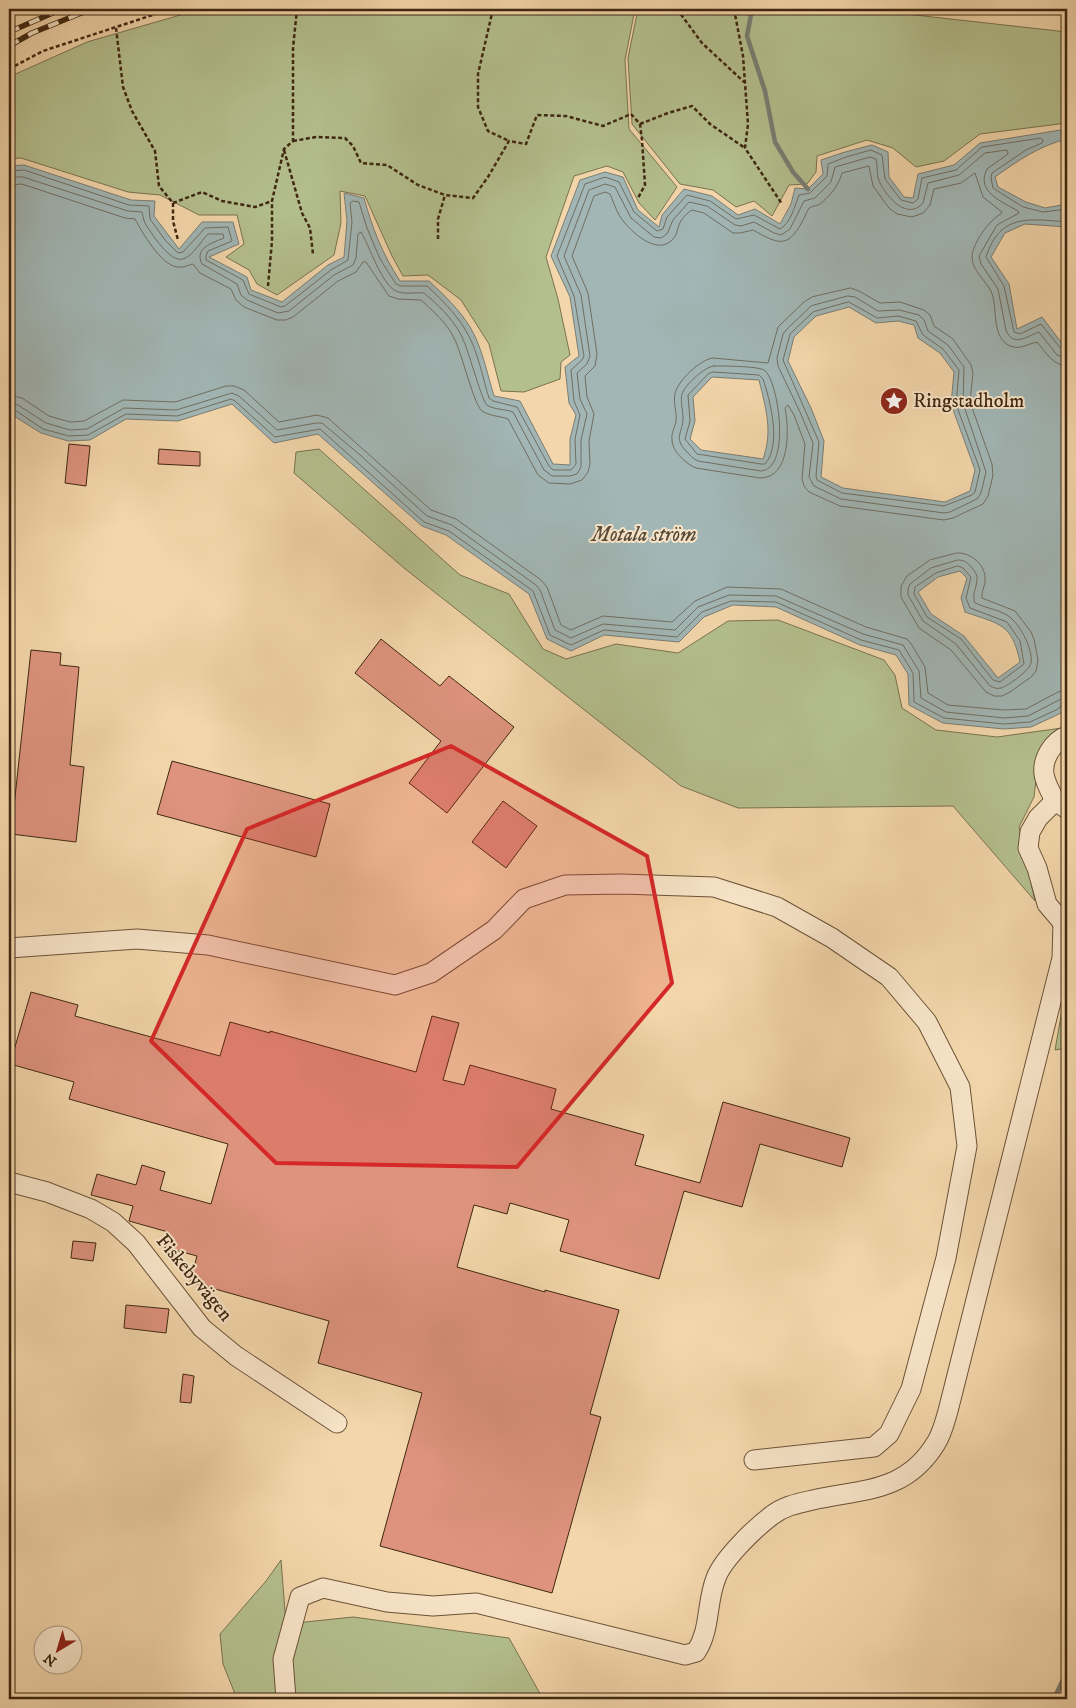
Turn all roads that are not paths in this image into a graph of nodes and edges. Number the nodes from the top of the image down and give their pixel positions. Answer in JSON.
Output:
{"nodes":[{"id":1,"x":1067,"y":736,"type":"edge"},
{"id":2,"x":1061,"y":805,"type":"edge"},
{"id":3,"x":1065,"y":919,"type":"edge"},
{"id":4,"x":9,"y":948,"type":"edge"},
{"id":5,"x":9,"y":1182,"type":"edge"},
{"id":6,"x":336,"y":1423,"type":"dead end"},
{"id":7,"x":754,"y":1460,"type":"dead end"},
{"id":8,"x":286,"y":1698,"type":"edge"}],
"edges":[{"from":1,"to":2,"type":"street"},
{"from":2,"to":3,"type":"street"},
{"from":3,"to":8,"type":"street"},
{"from":4,"to":7,"type":"street"},
{"from":5,"to":6,"type":"street","name":"Fiskebyvägen"}]}
